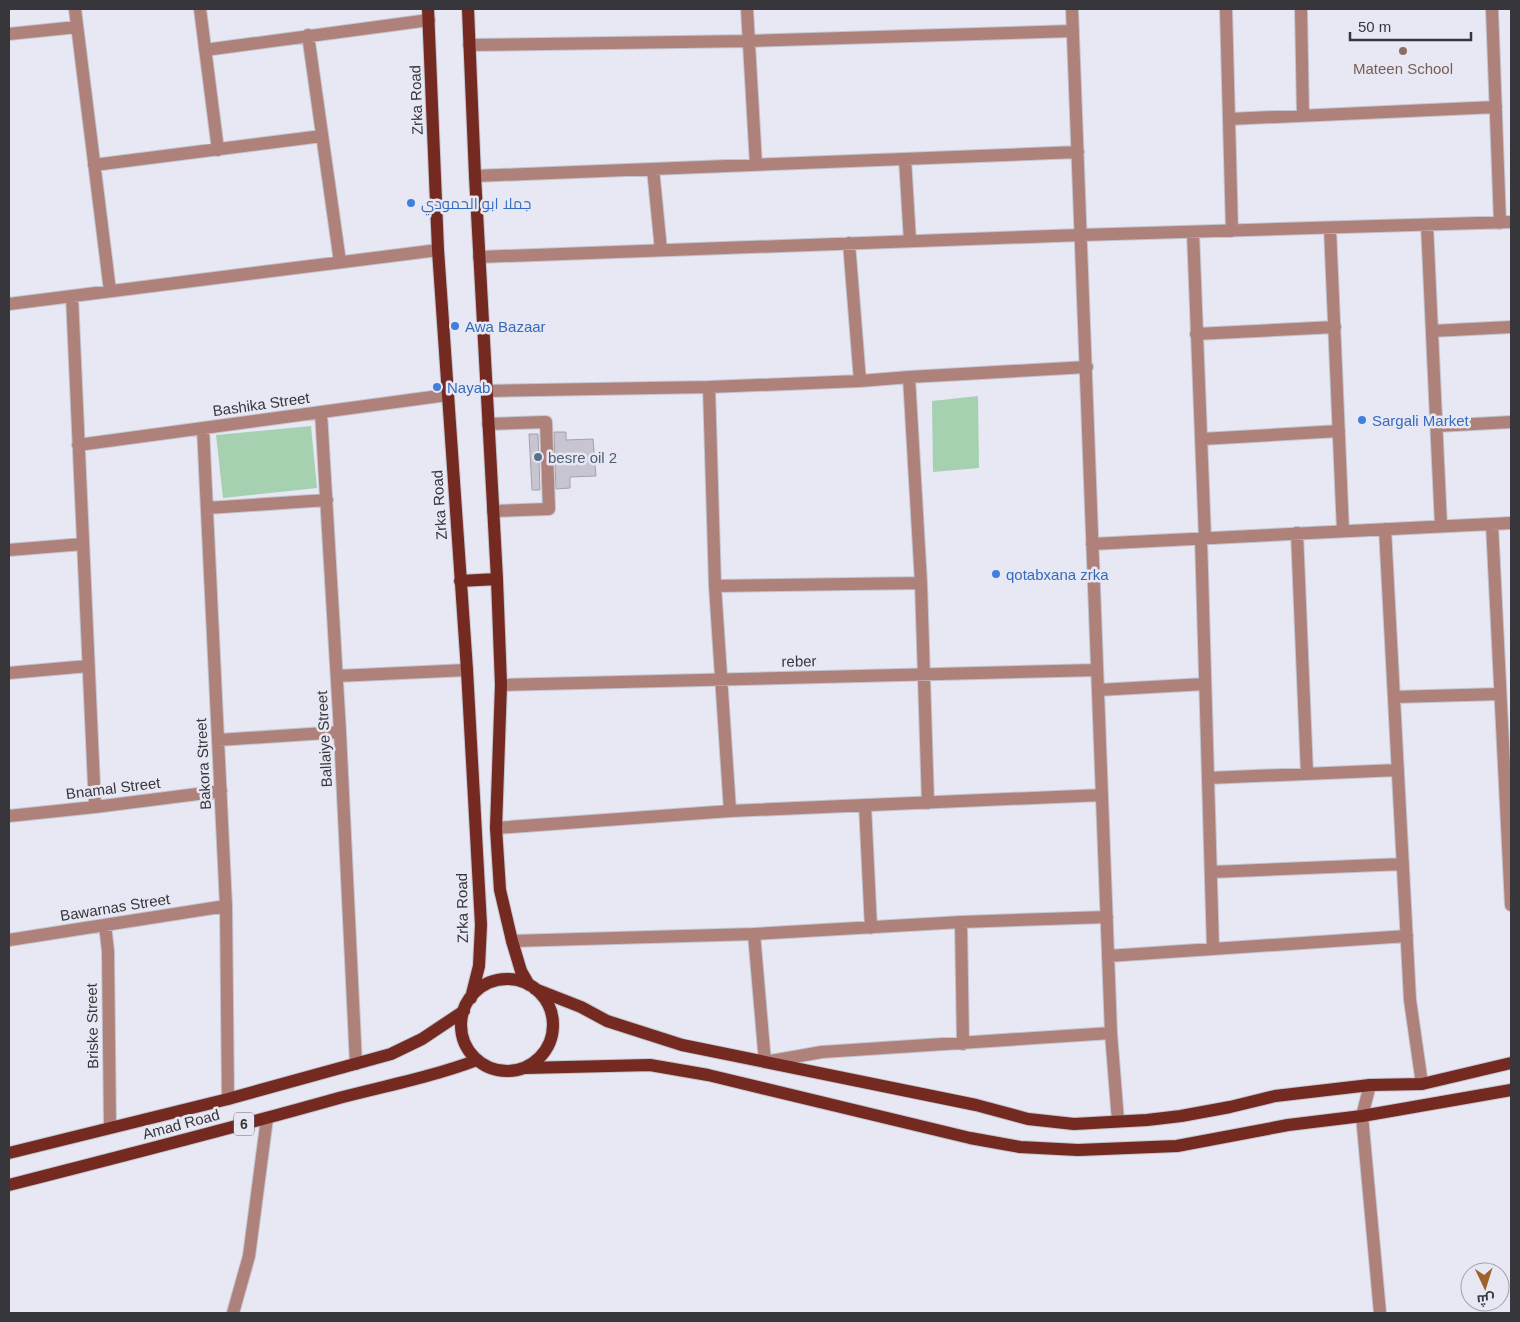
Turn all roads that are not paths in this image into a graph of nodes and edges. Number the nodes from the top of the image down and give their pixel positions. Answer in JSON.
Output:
{"nodes":[{"id":1,"x":74,"y":9,"type":"edge"},
{"id":2,"x":200,"y":9,"type":"edge"},
{"id":3,"x":468,"y":9,"type":"edge"},
{"id":4,"x":747,"y":9,"type":"edge"},
{"id":5,"x":1072,"y":9,"type":"edge"},
{"id":6,"x":1226,"y":9,"type":"edge"},
{"id":7,"x":1301,"y":9,"type":"edge"},
{"id":8,"x":1492,"y":9,"type":"edge"},
{"id":9,"x":429,"y":15,"type":"edge"},
{"id":10,"x":77,"y":26,"type":"junction"},
{"id":11,"x":1073,"y":31,"type":"junction"},
{"id":12,"x":9,"y":34,"type":"edge"},
{"id":13,"x":308,"y":35,"type":"junction"},
{"id":14,"x":749,"y":41,"type":"junction"},
{"id":15,"x":469,"y":45,"type":"junction"},
{"id":16,"x":205,"y":50,"type":"junction"},
{"id":17,"x":1496,"y":107,"type":"junction"},
{"id":18,"x":1303,"y":116,"type":"junction"},
{"id":19,"x":1229,"y":119,"type":"junction"},
{"id":20,"x":322,"y":136,"type":"junction"},
{"id":21,"x":218,"y":150,"type":"junction"},
{"id":22,"x":1078,"y":152,"type":"junction"},
{"id":23,"x":905,"y":159,"type":"junction"},
{"id":24,"x":94,"y":165,"type":"junction"},
{"id":25,"x":756,"y":165,"type":"junction"},
{"id":26,"x":653,"y":169,"type":"junction"},
{"id":27,"x":475,"y":176,"type":"junction"},
{"id":28,"x":1506,"y":222,"type":"edge"},
{"id":29,"x":1427,"y":225,"type":"junction"},
{"id":30,"x":1330,"y":228,"type":"junction"},
{"id":31,"x":1232,"y":231,"type":"junction"},
{"id":32,"x":1193,"y":232,"type":"junction"},
{"id":33,"x":1081,"y":234,"type":"junction"},
{"id":34,"x":910,"y":241,"type":"junction"},
{"id":35,"x":849,"y":243,"type":"junction"},
{"id":36,"x":438,"y":250,"type":"junction"},
{"id":37,"x":661,"y":250,"type":"junction"},
{"id":38,"x":479,"y":258,"type":"junction"},
{"id":39,"x":340,"y":262,"type":"junction"},
{"id":40,"x":110,"y":291,"type":"junction"},
{"id":41,"x":72,"y":296,"type":"junction"},
{"id":42,"x":9,"y":304,"type":"edge"},
{"id":43,"x":1335,"y":327,"type":"junction"},
{"id":44,"x":1511,"y":327,"type":"edge"},
{"id":45,"x":1432,"y":331,"type":"junction"},
{"id":46,"x":1196,"y":334,"type":"junction"},
{"id":47,"x":1086,"y":367,"type":"junction"},
{"id":48,"x":909,"y":377,"type":"junction"},
{"id":49,"x":860,"y":381,"type":"junction"},
{"id":50,"x":709,"y":387,"type":"junction"},
{"id":51,"x":486,"y":391,"type":"junction"},
{"id":52,"x":447,"y":395,"type":"junction"},
{"id":53,"x":321,"y":412,"type":"junction"},
{"id":54,"x":1511,"y":422,"type":"edge"},
{"id":55,"x":488,"y":424,"type":"junction"},
{"id":56,"x":1437,"y":426,"type":"junction"},
{"id":57,"x":203,"y":428,"type":"junction"},
{"id":58,"x":1339,"y":431,"type":"junction"},
{"id":59,"x":1202,"y":438,"type":"junction"},
{"id":60,"x":78,"y":445,"type":"junction"},
{"id":61,"x":327,"y":500,"type":"junction"},
{"id":62,"x":207,"y":508,"type":"junction"},
{"id":63,"x":493,"y":511,"type":"junction"},
{"id":64,"x":1511,"y":523,"type":"edge"},
{"id":65,"x":1492,"y":524,"type":"junction"},
{"id":66,"x":1441,"y":526,"type":"junction"},
{"id":67,"x":1385,"y":528,"type":"junction"},
{"id":68,"x":1343,"y":531,"type":"junction"},
{"id":69,"x":1297,"y":533,"type":"junction"},
{"id":70,"x":1203,"y":538,"type":"junction"},
{"id":71,"x":83,"y":544,"type":"junction"},
{"id":72,"x":1092,"y":544,"type":"junction"},
{"id":73,"x":9,"y":550,"type":"edge"},
{"id":74,"x":497,"y":579,"type":"junction"},
{"id":75,"x":460,"y":581,"type":"junction"},
{"id":76,"x":921,"y":583,"type":"junction"},
{"id":77,"x":715,"y":586,"type":"junction"},
{"id":78,"x":88,"y":666,"type":"junction"},
{"id":79,"x":467,"y":670,"type":"junction"},
{"id":80,"x":1097,"y":670,"type":"junction"},
{"id":81,"x":9,"y":673,"type":"edge"},
{"id":82,"x":924,"y":675,"type":"junction"},
{"id":83,"x":337,"y":676,"type":"junction"},
{"id":84,"x":721,"y":679,"type":"junction"},
{"id":85,"x":1205,"y":684,"type":"junction"},
{"id":86,"x":501,"y":685,"type":"junction"},
{"id":87,"x":1098,"y":690,"type":"junction"},
{"id":88,"x":1500,"y":694,"type":"junction"},
{"id":89,"x":1394,"y":697,"type":"junction"},
{"id":90,"x":1506,"y":727,"type":"edge"},
{"id":91,"x":340,"y":732,"type":"junction"},
{"id":92,"x":218,"y":740,"type":"junction"},
{"id":93,"x":1398,"y":770,"type":"junction"},
{"id":94,"x":1307,"y":774,"type":"junction"},
{"id":95,"x":1208,"y":778,"type":"junction"},
{"id":96,"x":221,"y":791,"type":"junction"},
{"id":97,"x":1102,"y":795,"type":"junction"},
{"id":98,"x":928,"y":803,"type":"junction"},
{"id":99,"x":865,"y":805,"type":"junction"},
{"id":100,"x":95,"y":807,"type":"junction"},
{"id":101,"x":730,"y":811,"type":"junction"},
{"id":102,"x":9,"y":816,"type":"edge"},
{"id":103,"x":496,"y":828,"type":"junction"},
{"id":104,"x":1403,"y":864,"type":"junction"},
{"id":105,"x":1211,"y":872,"type":"junction"},
{"id":106,"x":1511,"y":905,"type":"edge"},
{"id":107,"x":226,"y":906,"type":"junction"},
{"id":108,"x":1107,"y":917,"type":"junction"},
{"id":109,"x":961,"y":922,"type":"junction"},
{"id":110,"x":104,"y":925,"type":"junction"},
{"id":111,"x":871,"y":928,"type":"junction"},
{"id":112,"x":754,"y":934,"type":"junction"},
{"id":113,"x":1406,"y":936,"type":"junction"},
{"id":114,"x":9,"y":940,"type":"edge"},
{"id":115,"x":512,"y":941,"type":"junction"},
{"id":116,"x":1213,"y":949,"type":"junction"},
{"id":117,"x":1108,"y":956,"type":"junction"},
{"id":118,"x":532,"y":987,"type":"junction"},
{"id":119,"x":471,"y":998,"type":"junction"},
{"id":120,"x":464,"y":1011,"type":"junction"},
{"id":121,"x":1111,"y":1033,"type":"junction"},
{"id":122,"x":963,"y":1044,"type":"junction"},
{"id":123,"x":477,"y":1060,"type":"junction"},
{"id":124,"x":765,"y":1062,"type":"junction"},
{"id":125,"x":1511,"y":1063,"type":"edge"},
{"id":126,"x":356,"y":1064,"type":"junction"},
{"id":127,"x":525,"y":1068,"type":"junction"},
{"id":128,"x":1422,"y":1084,"type":"junction"},
{"id":129,"x":1370,"y":1085,"type":"junction"},
{"id":130,"x":1511,"y":1090,"type":"edge"},
{"id":131,"x":228,"y":1099,"type":"junction"},
{"id":132,"x":1362,"y":1116,"type":"junction"},
{"id":133,"x":267,"y":1118,"type":"junction"},
{"id":134,"x":1118,"y":1121,"type":"junction"},
{"id":135,"x":110,"y":1127,"type":"junction"},
{"id":136,"x":9,"y":1153,"type":"edge"},
{"id":137,"x":9,"y":1185,"type":"edge"},
{"id":138,"x":234,"y":1313,"type":"edge"},
{"id":139,"x":1380,"y":1313,"type":"edge"}],
"edges":[{"from":1,"to":10,"type":"street"},
{"from":2,"to":16,"type":"street"},
{"from":3,"to":15,"type":"main road"},
{"from":4,"to":14,"type":"street"},
{"from":5,"to":11,"type":"street"},
{"from":6,"to":19,"type":"street"},
{"from":7,"to":18,"type":"street"},
{"from":8,"to":17,"type":"street"},
{"from":9,"to":13,"type":"street"},
{"from":9,"to":36,"type":"main road","name":"Zrka Road"},
{"from":10,"to":12,"type":"street"},
{"from":10,"to":24,"type":"street"},
{"from":11,"to":14,"type":"street"},
{"from":11,"to":22,"type":"street"},
{"from":13,"to":16,"type":"street"},
{"from":13,"to":20,"type":"street"},
{"from":14,"to":15,"type":"street"},
{"from":14,"to":25,"type":"street"},
{"from":15,"to":27,"type":"main road"},
{"from":16,"to":21,"type":"street"},
{"from":17,"to":18,"type":"street"},
{"from":17,"to":28,"type":"street"},
{"from":18,"to":19,"type":"street"},
{"from":19,"to":31,"type":"street"},
{"from":20,"to":21,"type":"street"},
{"from":20,"to":39,"type":"street"},
{"from":21,"to":24,"type":"street"},
{"from":22,"to":23,"type":"street"},
{"from":22,"to":33,"type":"street"},
{"from":23,"to":25,"type":"street"},
{"from":23,"to":34,"type":"street"},
{"from":24,"to":40,"type":"street"},
{"from":25,"to":26,"type":"street"},
{"from":26,"to":27,"type":"street"},
{"from":26,"to":37,"type":"street"},
{"from":27,"to":38,"type":"main road"},
{"from":28,"to":29,"type":"street"},
{"from":29,"to":30,"type":"street"},
{"from":29,"to":45,"type":"street"},
{"from":30,"to":31,"type":"street"},
{"from":30,"to":43,"type":"street"},
{"from":31,"to":32,"type":"street"},
{"from":32,"to":33,"type":"street"},
{"from":32,"to":46,"type":"street"},
{"from":33,"to":34,"type":"street"},
{"from":33,"to":47,"type":"street"},
{"from":34,"to":35,"type":"street"},
{"from":35,"to":37,"type":"street"},
{"from":35,"to":49,"type":"street"},
{"from":36,"to":39,"type":"street"},
{"from":36,"to":52,"type":"main road","name":"Zrka Road"},
{"from":37,"to":38,"type":"street"},
{"from":38,"to":51,"type":"main road"},
{"from":39,"to":40,"type":"street"},
{"from":40,"to":41,"type":"street"},
{"from":41,"to":42,"type":"street"},
{"from":41,"to":60,"type":"street"},
{"from":43,"to":46,"type":"street"},
{"from":43,"to":58,"type":"street"},
{"from":44,"to":45,"type":"street"},
{"from":45,"to":56,"type":"street"},
{"from":46,"to":59,"type":"street"},
{"from":47,"to":48,"type":"street"},
{"from":47,"to":72,"type":"street"},
{"from":48,"to":49,"type":"street"},
{"from":48,"to":76,"type":"street"},
{"from":49,"to":50,"type":"street"},
{"from":50,"to":51,"type":"street"},
{"from":50,"to":77,"type":"street"},
{"from":51,"to":55,"type":"main road"},
{"from":52,"to":53,"type":"street","name":"Bashika Street"},
{"from":52,"to":75,"type":"main road","name":"Zrka Road"},
{"from":53,"to":57,"type":"street","name":"Bashika Street"},
{"from":53,"to":61,"type":"street","name":"Ballaiye Street"},
{"from":54,"to":56,"type":"street"},
{"from":55,"to":63,"type":"main road"},
{"from":55,"to":63,"type":"street"},
{"from":56,"to":66,"type":"street"},
{"from":57,"to":60,"type":"street","name":"Bashika Street"},
{"from":57,"to":62,"type":"street","name":"Bakora Street"},
{"from":58,"to":59,"type":"street"},
{"from":58,"to":68,"type":"street"},
{"from":59,"to":70,"type":"street"},
{"from":60,"to":71,"type":"street"},
{"from":61,"to":62,"type":"street"},
{"from":61,"to":83,"type":"street","name":"Ballaiye Street"},
{"from":62,"to":92,"type":"street","name":"Bakora Street"},
{"from":63,"to":74,"type":"main road"},
{"from":64,"to":65,"type":"street"},
{"from":65,"to":66,"type":"street"},
{"from":65,"to":88,"type":"street"},
{"from":66,"to":67,"type":"street"},
{"from":67,"to":68,"type":"street"},
{"from":67,"to":89,"type":"street"},
{"from":68,"to":69,"type":"street"},
{"from":69,"to":70,"type":"street"},
{"from":69,"to":94,"type":"street"},
{"from":70,"to":72,"type":"street"},
{"from":70,"to":85,"type":"street"},
{"from":71,"to":73,"type":"street"},
{"from":71,"to":78,"type":"street"},
{"from":72,"to":80,"type":"street"},
{"from":74,"to":75,"type":"main road"},
{"from":74,"to":86,"type":"main road"},
{"from":75,"to":79,"type":"main road","name":"Zrka Road"},
{"from":76,"to":77,"type":"street"},
{"from":76,"to":82,"type":"street"},
{"from":77,"to":84,"type":"street"},
{"from":78,"to":81,"type":"street"},
{"from":78,"to":100,"type":"street"},
{"from":79,"to":83,"type":"street"},
{"from":79,"to":119,"type":"main road","name":"Zrka Road"},
{"from":80,"to":82,"type":"street","name":"reber"},
{"from":80,"to":87,"type":"street"},
{"from":82,"to":84,"type":"street","name":"reber"},
{"from":82,"to":98,"type":"street"},
{"from":83,"to":91,"type":"street","name":"Ballaiye Street"},
{"from":84,"to":86,"type":"street","name":"reber"},
{"from":84,"to":101,"type":"street"},
{"from":85,"to":87,"type":"street"},
{"from":85,"to":95,"type":"street"},
{"from":86,"to":103,"type":"main road"},
{"from":87,"to":97,"type":"street"},
{"from":88,"to":89,"type":"street"},
{"from":88,"to":90,"type":"street"},
{"from":89,"to":93,"type":"street"},
{"from":90,"to":106,"type":"street"},
{"from":91,"to":92,"type":"street"},
{"from":91,"to":126,"type":"street","name":"Ballaiye Street"},
{"from":92,"to":96,"type":"street","name":"Bakora Street"},
{"from":93,"to":94,"type":"street"},
{"from":93,"to":104,"type":"street"},
{"from":94,"to":95,"type":"street"},
{"from":95,"to":105,"type":"street"},
{"from":96,"to":100,"type":"street","name":"Bnamal Street"},
{"from":96,"to":107,"type":"street","name":"Bakora Street"},
{"from":97,"to":98,"type":"street"},
{"from":97,"to":108,"type":"street"},
{"from":98,"to":99,"type":"street"},
{"from":99,"to":101,"type":"street"},
{"from":99,"to":111,"type":"street"},
{"from":100,"to":102,"type":"street","name":"Bnamal Street"},
{"from":101,"to":103,"type":"street"},
{"from":103,"to":115,"type":"main road"},
{"from":104,"to":105,"type":"street"},
{"from":104,"to":113,"type":"street"},
{"from":105,"to":116,"type":"street"},
{"from":107,"to":110,"type":"street","name":"Bawarnas Street"},
{"from":107,"to":131,"type":"street","name":"Bakora Street"},
{"from":108,"to":109,"type":"street"},
{"from":108,"to":117,"type":"street"},
{"from":109,"to":111,"type":"street"},
{"from":109,"to":122,"type":"street"},
{"from":110,"to":114,"type":"street","name":"Bawarnas Street"},
{"from":110,"to":135,"type":"street","name":"Briske Street"},
{"from":111,"to":112,"type":"street"},
{"from":112,"to":115,"type":"street"},
{"from":112,"to":124,"type":"street"},
{"from":113,"to":116,"type":"street"},
{"from":113,"to":128,"type":"street"},
{"from":115,"to":118,"type":"main road"},
{"from":116,"to":117,"type":"street"},
{"from":117,"to":121,"type":"street"},
{"from":118,"to":119,"type":"main road"},
{"from":118,"to":124,"type":"main road"},
{"from":118,"to":127,"type":"main road"},
{"from":119,"to":120,"type":"main road"},
{"from":120,"to":123,"type":"main road"},
{"from":120,"to":126,"type":"main road","name":"Amad Road","number":"6"},
{"from":121,"to":122,"type":"street"},
{"from":121,"to":134,"type":"street"},
{"from":122,"to":124,"type":"street"},
{"from":123,"to":127,"type":"main road"},
{"from":123,"to":133,"type":"main road","name":"Amad Road","number":"6"},
{"from":124,"to":134,"type":"main road"},
{"from":125,"to":128,"type":"main road"},
{"from":126,"to":131,"type":"main road","name":"Amad Road","number":"6"},
{"from":127,"to":132,"type":"main road"},
{"from":128,"to":129,"type":"main road"},
{"from":129,"to":132,"type":"street"},
{"from":129,"to":134,"type":"main road"},
{"from":130,"to":132,"type":"main road"},
{"from":131,"to":135,"type":"main road","name":"Amad Road","number":"6"},
{"from":132,"to":139,"type":"street"},
{"from":133,"to":137,"type":"main road","name":"Amad Road","number":"6"},
{"from":133,"to":138,"type":"street"},
{"from":135,"to":136,"type":"main road","name":"Amad Road","number":"6"}]}
